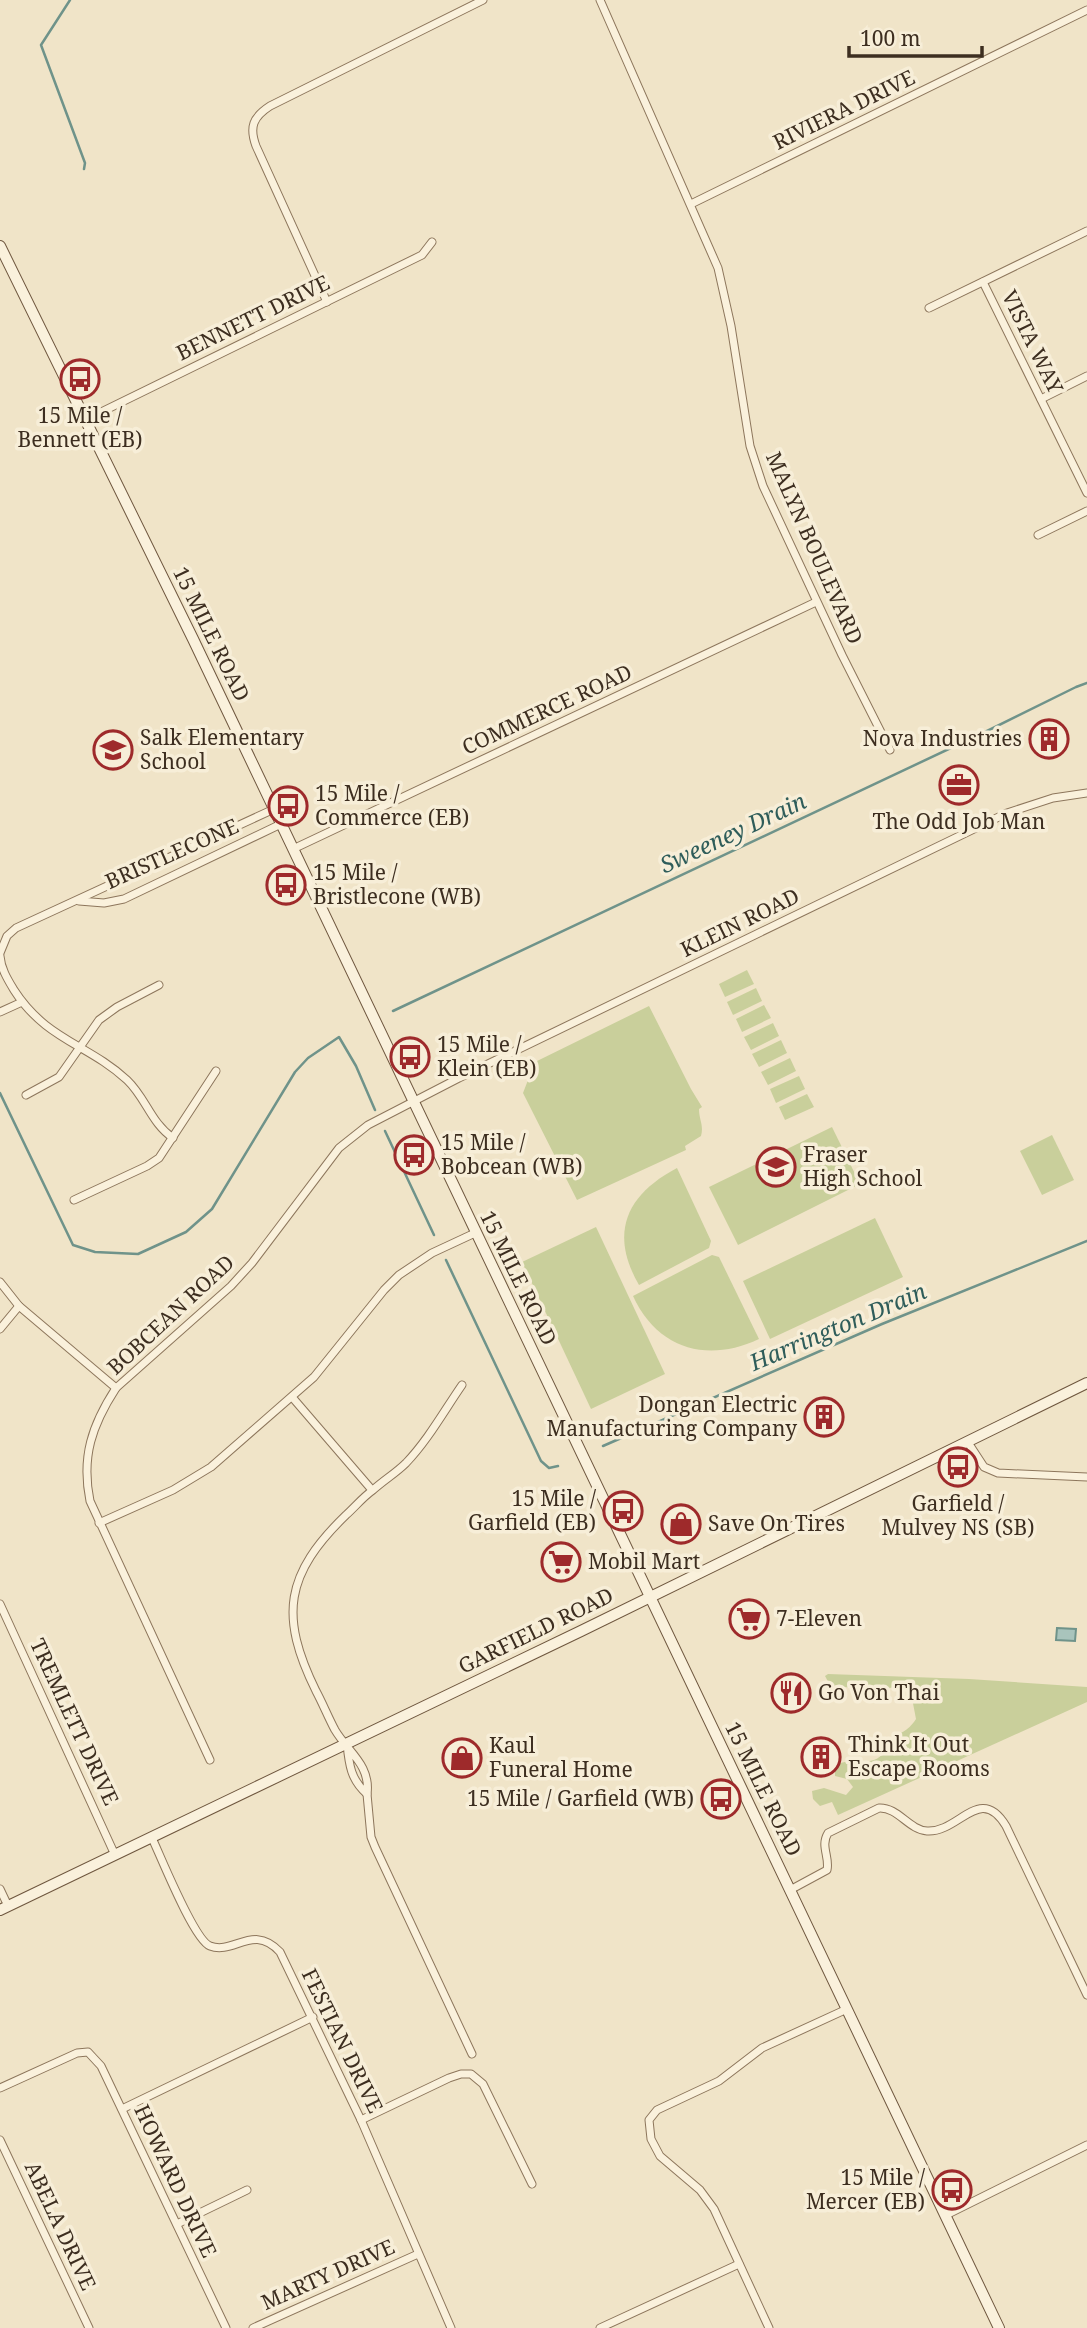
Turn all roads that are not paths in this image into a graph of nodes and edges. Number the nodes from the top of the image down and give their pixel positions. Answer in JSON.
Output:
{"nodes":[{"id":1,"x":483,"y":0,"type":"edge"},
{"id":2,"x":600,"y":0,"type":"edge"},
{"id":3,"x":1087,"y":10,"type":"edge"},
{"id":4,"x":691,"y":204,"type":"junction"},
{"id":5,"x":1087,"y":231,"type":"edge"},
{"id":6,"x":432,"y":242,"type":"dead end"},
{"id":7,"x":0,"y":247,"type":"edge"},
{"id":8,"x":983,"y":282,"type":"junction"},
{"id":9,"x":327,"y":302,"type":"junction"},
{"id":10,"x":929,"y":308,"type":"dead end"},
{"id":11,"x":1087,"y":376,"type":"edge"},
{"id":12,"x":1041,"y":399,"type":"junction"},
{"id":13,"x":85,"y":420,"type":"junction"},
{"id":14,"x":1087,"y":494,"type":"edge"},
{"id":15,"x":1087,"y":511,"type":"edge"},
{"id":16,"x":1038,"y":535,"type":"dead end"},
{"id":17,"x":816,"y":602,"type":"junction"},
{"id":18,"x":890,"y":750,"type":"dead end"},
{"id":19,"x":1087,"y":793,"type":"edge"},
{"id":20,"x":274,"y":810,"type":"junction"},
{"id":21,"x":281,"y":824,"type":"junction"},
{"id":22,"x":293,"y":849,"type":"junction"},
{"id":23,"x":75,"y":900,"type":"junction"},
{"id":24,"x":0,"y":954,"type":"edge"},
{"id":25,"x":159,"y":985,"type":"dead end"},
{"id":26,"x":22,"y":1002,"type":"junction"},
{"id":27,"x":0,"y":1012,"type":"edge"},
{"id":28,"x":80,"y":1049,"type":"junction"},
{"id":29,"x":216,"y":1071,"type":"dead end"},
{"id":30,"x":26,"y":1095,"type":"dead end"},
{"id":31,"x":414,"y":1103,"type":"junction"},
{"id":32,"x":173,"y":1138,"type":"junction"},
{"id":33,"x":74,"y":1200,"type":"dead end"},
{"id":34,"x":475,"y":1233,"type":"junction"},
{"id":35,"x":0,"y":1282,"type":"edge"},
{"id":36,"x":19,"y":1306,"type":"junction"},
{"id":37,"x":0,"y":1329,"type":"edge"},
{"id":38,"x":1087,"y":1383,"type":"edge"},
{"id":39,"x":462,"y":1385,"type":"dead end"},
{"id":40,"x":116,"y":1388,"type":"junction"},
{"id":41,"x":292,"y":1397,"type":"junction"},
{"id":42,"x":967,"y":1441,"type":"junction"},
{"id":43,"x":1087,"y":1478,"type":"edge"},
{"id":44,"x":372,"y":1490,"type":"junction"},
{"id":45,"x":99,"y":1523,"type":"junction"},
{"id":46,"x":649,"y":1597,"type":"junction"},
{"id":47,"x":0,"y":1604,"type":"edge"},
{"id":48,"x":347,"y":1744,"type":"junction"},
{"id":49,"x":210,"y":1760,"type":"dead end"},
{"id":50,"x":367,"y":1794,"type":"junction"},
{"id":51,"x":152,"y":1838,"type":"junction"},
{"id":52,"x":116,"y":1855,"type":"junction"},
{"id":53,"x":0,"y":1889,"type":"edge"},
{"id":54,"x":790,"y":1890,"type":"junction"},
{"id":55,"x":4,"y":1908,"type":"edge"},
{"id":56,"x":1087,"y":1995,"type":"edge"},
{"id":57,"x":847,"y":2009,"type":"junction"},
{"id":58,"x":313,"y":2017,"type":"junction"},
{"id":59,"x":472,"y":2054,"type":"dead end"},
{"id":60,"x":0,"y":2088,"type":"edge"},
{"id":61,"x":122,"y":2109,"type":"junction"},
{"id":62,"x":361,"y":2120,"type":"junction"},
{"id":63,"x":0,"y":2140,"type":"edge"},
{"id":64,"x":1087,"y":2145,"type":"edge"},
{"id":65,"x":532,"y":2185,"type":"dead end"},
{"id":66,"x":247,"y":2189,"type":"dead end"},
{"id":67,"x":946,"y":2215,"type":"junction"},
{"id":68,"x":177,"y":2224,"type":"junction"},
{"id":69,"x":418,"y":2254,"type":"junction"},
{"id":70,"x":739,"y":2264,"type":"junction"},
{"id":71,"x":89,"y":2328,"type":"edge"},
{"id":72,"x":226,"y":2328,"type":"edge"},
{"id":73,"x":253,"y":2328,"type":"edge"},
{"id":74,"x":451,"y":2328,"type":"edge"},
{"id":75,"x":600,"y":2328,"type":"edge"},
{"id":76,"x":769,"y":2328,"type":"edge"},
{"id":77,"x":999,"y":2328,"type":"edge"}],
"edges":[{"from":1,"to":9,"type":"street"},
{"from":2,"to":4,"type":"street","name":"MALYN BOULEVARD"},
{"from":3,"to":4,"type":"street","name":"RIVIERA DRIVE"},
{"from":4,"to":17,"type":"street","name":"MALYN BOULEVARD"},
{"from":5,"to":8,"type":"street"},
{"from":6,"to":9,"type":"street","name":"BENNETT DRIVE"},
{"from":7,"to":13,"type":"main road","name":"15 MILE ROAD"},
{"from":8,"to":10,"type":"street"},
{"from":8,"to":12,"type":"street","name":"VISTA WAY"},
{"from":9,"to":13,"type":"street","name":"BENNETT DRIVE"},
{"from":11,"to":12,"type":"street"},
{"from":12,"to":14,"type":"street","name":"VISTA WAY"},
{"from":13,"to":20,"type":"main road","name":"15 MILE ROAD"},
{"from":15,"to":16,"type":"street"},
{"from":17,"to":18,"type":"street","name":"MALYN BOULEVARD"},
{"from":17,"to":22,"type":"street","name":"COMMERCE ROAD"},
{"from":19,"to":31,"type":"street","name":"KLEIN ROAD"},
{"from":20,"to":21,"type":"main road","name":"15 MILE ROAD"},
{"from":20,"to":23,"type":"street","name":"BRISTLECONE"},
{"from":21,"to":22,"type":"main road","name":"15 MILE ROAD"},
{"from":21,"to":23,"type":"street","name":"BRISTLECONE"},
{"from":22,"to":31,"type":"main road","name":"15 MILE ROAD"},
{"from":23,"to":24,"type":"street","name":"BRISTLECONE"},
{"from":24,"to":26,"type":"street","name":"BRISTLECONE"},
{"from":25,"to":28,"type":"street"},
{"from":26,"to":27,"type":"street"},
{"from":26,"to":28,"type":"street","name":"BRISTLECONE"},
{"from":28,"to":30,"type":"street"},
{"from":28,"to":32,"type":"street","name":"BRISTLECONE"},
{"from":29,"to":32,"type":"street"},
{"from":31,"to":34,"type":"main road","name":"15 MILE ROAD"},
{"from":31,"to":40,"type":"street","name":"BOBCEAN ROAD"},
{"from":32,"to":33,"type":"street"},
{"from":34,"to":41,"type":"street"},
{"from":34,"to":46,"type":"main road","name":"15 MILE ROAD"},
{"from":35,"to":36,"type":"street"},
{"from":36,"to":37,"type":"street"},
{"from":36,"to":40,"type":"street"},
{"from":38,"to":42,"type":"main road","name":"GARFIELD ROAD"},
{"from":39,"to":44,"type":"street"},
{"from":40,"to":45,"type":"street","name":"BOBCEAN ROAD"},
{"from":41,"to":44,"type":"street"},
{"from":41,"to":45,"type":"street"},
{"from":42,"to":43,"type":"street"},
{"from":42,"to":46,"type":"main road","name":"GARFIELD ROAD"},
{"from":44,"to":48,"type":"street"},
{"from":45,"to":49,"type":"street","name":"BOBCEAN ROAD"},
{"from":46,"to":48,"type":"main road","name":"GARFIELD ROAD"},
{"from":46,"to":54,"type":"main road","name":"15 MILE ROAD"},
{"from":47,"to":52,"type":"street","name":"TREMLETT DRIVE"},
{"from":48,"to":50,"type":"street"},
{"from":48,"to":50,"type":"street"},
{"from":48,"to":51,"type":"main road","name":"GARFIELD ROAD"},
{"from":50,"to":59,"type":"street"},
{"from":51,"to":52,"type":"main road","name":"GARFIELD ROAD"},
{"from":51,"to":58,"type":"street","name":"FESTIAN DRIVE"},
{"from":52,"to":55,"type":"main road","name":"GARFIELD ROAD"},
{"from":53,"to":55,"type":"street"},
{"from":54,"to":56,"type":"street"},
{"from":54,"to":57,"type":"main road","name":"15 MILE ROAD"},
{"from":57,"to":67,"type":"main road","name":"15 MILE ROAD"},
{"from":57,"to":70,"type":"street"},
{"from":58,"to":61,"type":"street"},
{"from":58,"to":62,"type":"street","name":"FESTIAN DRIVE"},
{"from":60,"to":61,"type":"street","name":"HOWARD DRIVE"},
{"from":61,"to":68,"type":"street","name":"HOWARD DRIVE"},
{"from":62,"to":65,"type":"street"},
{"from":62,"to":69,"type":"street","name":"FESTIAN DRIVE"},
{"from":63,"to":71,"type":"street","name":"ABELA DRIVE"},
{"from":64,"to":67,"type":"street"},
{"from":66,"to":68,"type":"street"},
{"from":67,"to":77,"type":"main road","name":"15 MILE ROAD"},
{"from":68,"to":72,"type":"street","name":"HOWARD DRIVE"},
{"from":69,"to":73,"type":"street","name":"MARTY DRIVE"},
{"from":69,"to":74,"type":"street","name":"FESTIAN DRIVE"},
{"from":70,"to":75,"type":"street"},
{"from":70,"to":76,"type":"street"}]}
